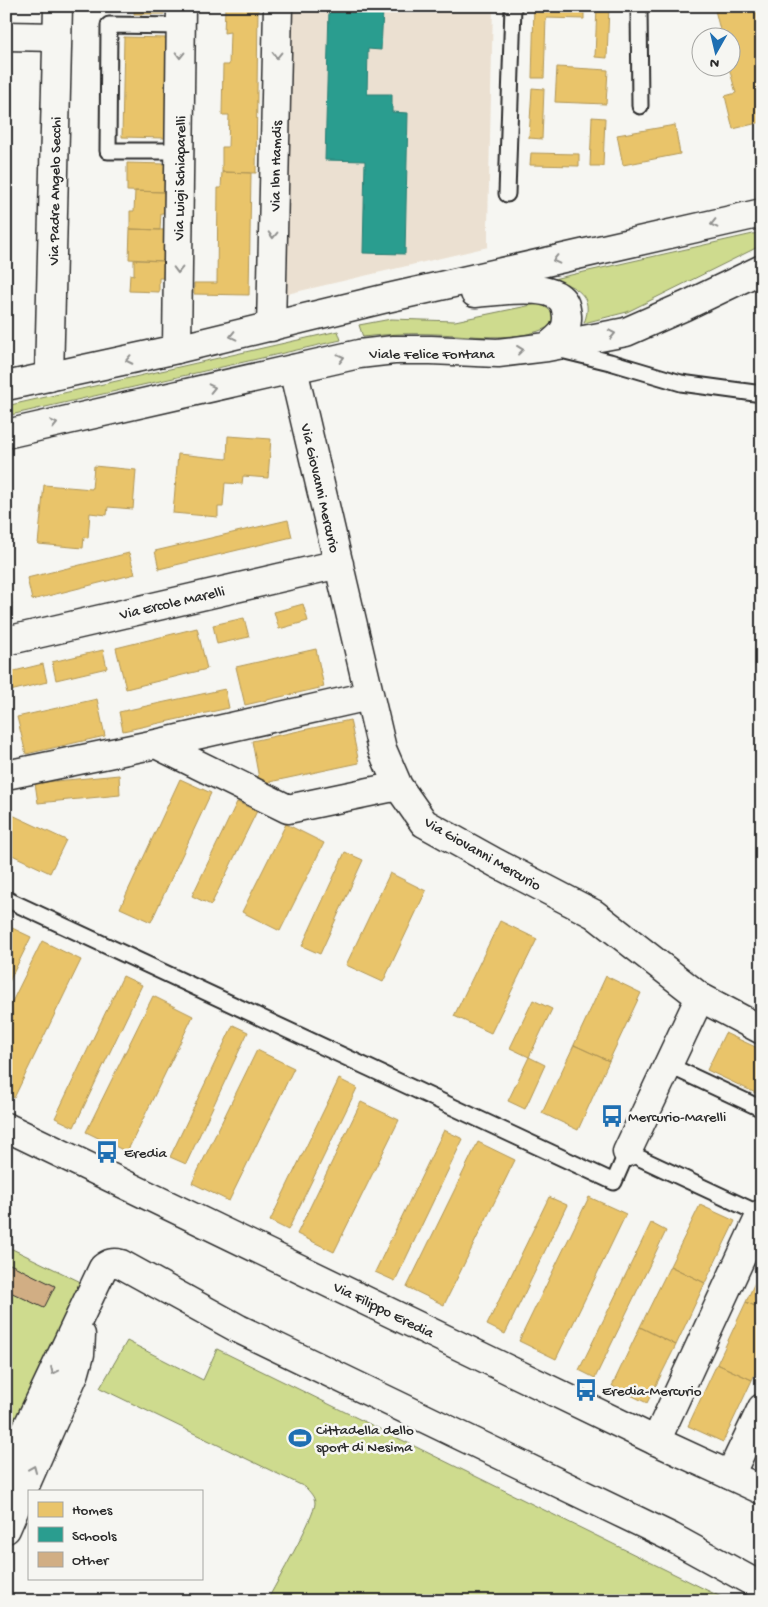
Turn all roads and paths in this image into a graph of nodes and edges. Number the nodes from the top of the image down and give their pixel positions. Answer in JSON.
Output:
{"nodes":[{"id":1,"x":58,"y":6,"type":"edge"},
{"id":2,"x":278,"y":6,"type":"edge"},
{"id":3,"x":513,"y":6,"type":"edge"},
{"id":4,"x":639,"y":6,"type":"edge"},
{"id":5,"x":181,"y":16,"type":"edge"},
{"id":6,"x":6,"y":36,"type":"edge"},
{"id":7,"x":57,"y":37,"type":"junction"},
{"id":8,"x":640,"y":106,"type":"dead end"},
{"id":9,"x":179,"y":151,"type":"junction"},
{"id":10,"x":507,"y":194,"type":"dead end"},
{"id":11,"x":762,"y":213,"type":"edge"},
{"id":12,"x":762,"y":269,"type":"edge"},
{"id":13,"x":383,"y":299,"type":"junction"},
{"id":14,"x":271,"y":327,"type":"junction"},
{"id":15,"x":547,"y":347,"type":"junction"},
{"id":16,"x":177,"y":349,"type":"junction"},
{"id":17,"x":293,"y":370,"type":"junction"},
{"id":18,"x":49,"y":377,"type":"junction"},
{"id":19,"x":6,"y":386,"type":"edge"},
{"id":20,"x":762,"y":394,"type":"edge"},
{"id":21,"x":6,"y":434,"type":"edge"},
{"id":22,"x":338,"y":564,"type":"junction"},
{"id":23,"x":6,"y":641,"type":"edge"},
{"id":24,"x":369,"y":696,"type":"junction"},
{"id":25,"x":156,"y":744,"type":"junction"},
{"id":26,"x":6,"y":775,"type":"edge"},
{"id":27,"x":398,"y":786,"type":"junction"},
{"id":28,"x":6,"y":900,"type":"edge"},
{"id":29,"x":700,"y":997,"type":"junction"},
{"id":30,"x":762,"y":1030,"type":"edge"},
{"id":31,"x":668,"y":1065,"type":"junction"},
{"id":32,"x":762,"y":1109,"type":"edge"},
{"id":33,"x":6,"y":1127,"type":"edge"},
{"id":34,"x":627,"y":1152,"type":"junction"},
{"id":35,"x":761,"y":1214,"type":"edge"},
{"id":36,"x":82,"y":1312,"type":"junction"},
{"id":37,"x":762,"y":1408,"type":"edge"},
{"id":38,"x":656,"y":1441,"type":"junction"},
{"id":39,"x":6,"y":1472,"type":"edge"},
{"id":40,"x":730,"y":1475,"type":"junction"},
{"id":41,"x":762,"y":1490,"type":"edge"},
{"id":42,"x":6,"y":1529,"type":"edge"},
{"id":43,"x":762,"y":1587,"type":"edge"}],
"edges":[{"from":1,"to":7,"type":"street","name":"Via Padre Angelo Secchi"},
{"from":2,"to":14,"type":"street","name":"Via Ibn Hamdis","one_way":true},
{"from":3,"to":10,"type":"lane"},
{"from":4,"to":8,"type":"lane"},
{"from":5,"to":9,"type":"street","name":"Via Luigi Schiaparelli","one_way":true},
{"from":5,"to":9,"type":"lane"},
{"from":6,"to":7,"type":"street"},
{"from":7,"to":18,"type":"street","name":"Via Padre Angelo Secchi"},
{"from":9,"to":16,"type":"street","name":"Via Luigi Schiaparelli","one_way":true},
{"from":11,"to":13,"type":"street","one_way":true},
{"from":15,"to":12,"type":"street","name":"Viale Felice Fontana","one_way":true},
{"from":13,"to":14,"type":"street"},
{"from":13,"to":15,"type":"street"},
{"from":14,"to":16,"type":"street","one_way":true},
{"from":17,"to":15,"type":"street","name":"Viale Felice Fontana","one_way":true},
{"from":15,"to":20,"type":"lane"},
{"from":16,"to":18,"type":"street","one_way":true},
{"from":21,"to":17,"type":"street","name":"Viale Felice Fontana","one_way":true},
{"from":17,"to":22,"type":"street","name":"Via Giovanni Mercurio"},
{"from":18,"to":19,"type":"street"},
{"from":22,"to":23,"type":"street","name":"Via Ercole Marelli"},
{"from":22,"to":24,"type":"street","name":"Via Giovanni Mercurio"},
{"from":24,"to":25,"type":"street"},
{"from":24,"to":27,"type":"street","name":"Via Giovanni Mercurio"},
{"from":25,"to":26,"type":"street"},
{"from":25,"to":27,"type":"street"},
{"from":27,"to":29,"type":"street","name":"Via Giovanni Mercurio"},
{"from":28,"to":34,"type":"lane"},
{"from":29,"to":30,"type":"street","name":"Via Giovanni Mercurio"},
{"from":29,"to":31,"type":"street"},
{"from":31,"to":32,"type":"lane"},
{"from":31,"to":34,"type":"street"},
{"from":33,"to":38,"type":"street","name":"Via Filippo Eredia"},
{"from":34,"to":35,"type":"lane"},
{"from":35,"to":38,"type":"street"},
{"from":36,"to":39,"type":"street","one_way":true},
{"from":42,"to":36,"type":"street","one_way":true},
{"from":36,"to":43,"type":"street"},
{"from":37,"to":40,"type":"street"},
{"from":38,"to":40,"type":"street","name":"Via Filippo Eredia"},
{"from":40,"to":41,"type":"street","name":"Via Filippo Eredia"}]}
